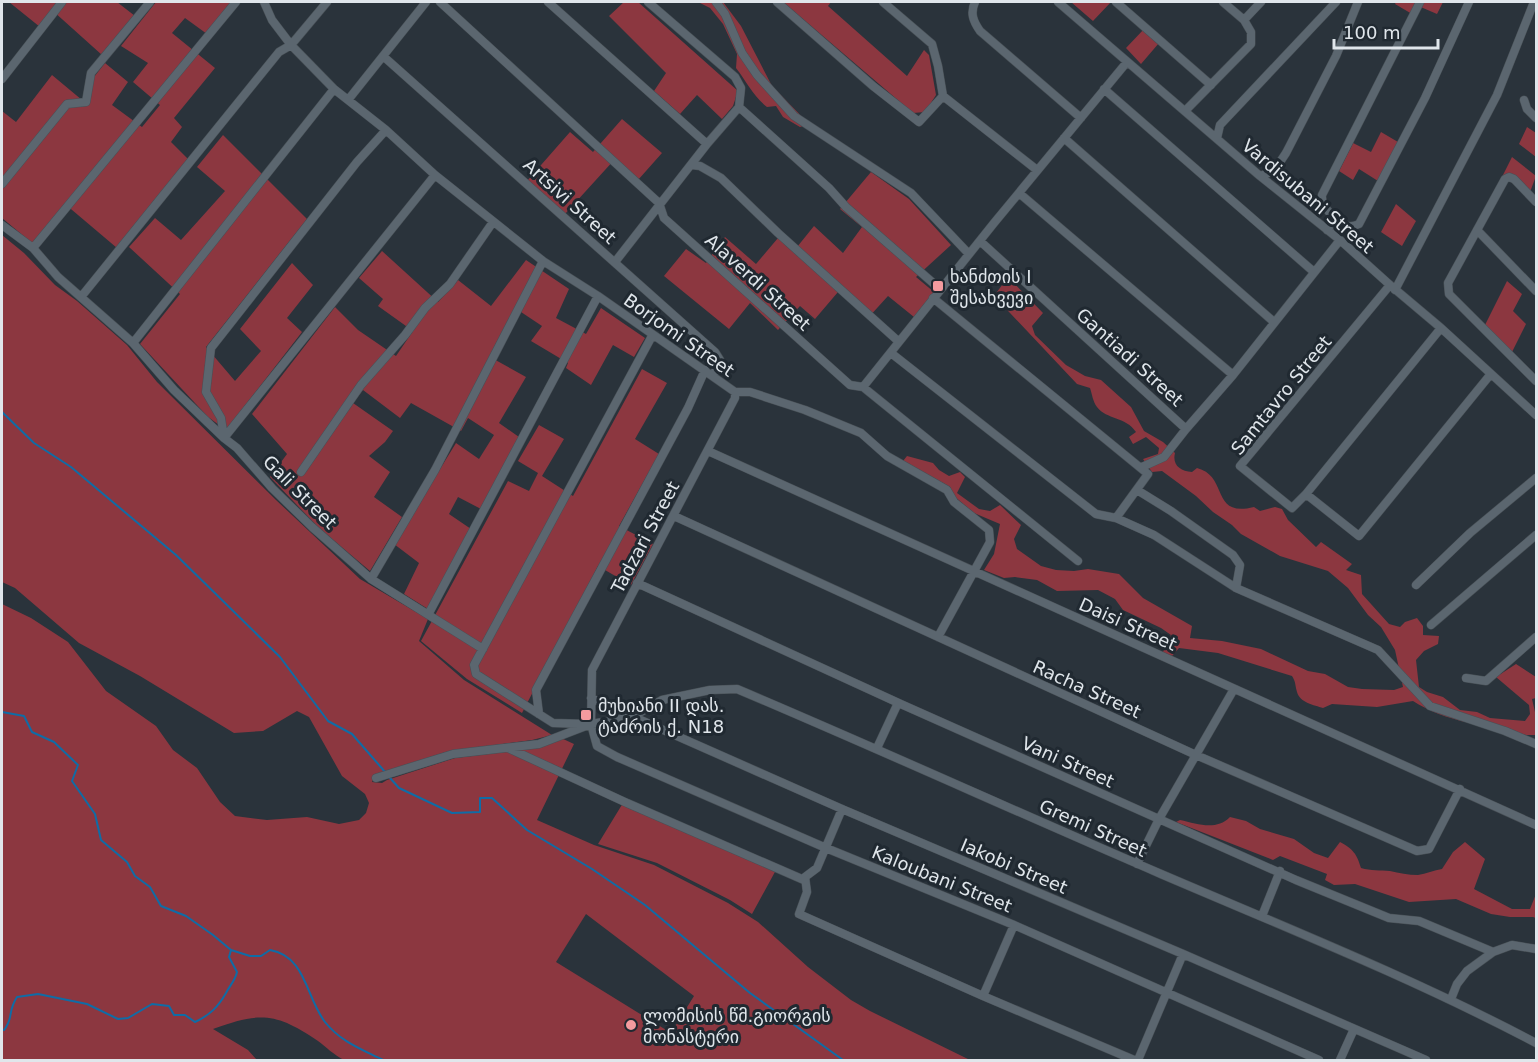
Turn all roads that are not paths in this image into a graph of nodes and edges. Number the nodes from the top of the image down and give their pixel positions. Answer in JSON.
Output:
{"nodes":[{"id":1,"x":62,"y":2,"type":"edge"},
{"id":2,"x":150,"y":2,"type":"edge"},
{"id":3,"x":236,"y":2,"type":"edge"},
{"id":4,"x":264,"y":2,"type":"edge"},
{"id":5,"x":327,"y":2,"type":"edge"},
{"id":6,"x":426,"y":2,"type":"edge"},
{"id":7,"x":440,"y":2,"type":"edge"},
{"id":8,"x":548,"y":2,"type":"edge"},
{"id":9,"x":648,"y":2,"type":"edge"},
{"id":10,"x":716,"y":2,"type":"edge"},
{"id":11,"x":777,"y":2,"type":"edge"},
{"id":12,"x":883,"y":2,"type":"edge"},
{"id":13,"x":975,"y":2,"type":"edge"},
{"id":14,"x":1058,"y":2,"type":"edge"},
{"id":15,"x":1116,"y":2,"type":"edge"},
{"id":16,"x":1223,"y":2,"type":"edge"},
{"id":17,"x":1261,"y":2,"type":"edge"},
{"id":18,"x":1336,"y":2,"type":"edge"},
{"id":19,"x":1420,"y":2,"type":"edge"},
{"id":20,"x":1469,"y":2,"type":"edge"},
{"id":21,"x":1534,"y":2,"type":"edge"},
{"id":22,"x":1355,"y":3,"type":"edge"},
{"id":23,"x":1245,"y":20,"type":"junction"},
{"id":24,"x":291,"y":45,"type":"junction"},
{"id":25,"x":383,"y":56,"type":"junction"},
{"id":26,"x":1127,"y":62,"type":"junction"},
{"id":27,"x":2,"y":79,"type":"edge"},
{"id":28,"x":1211,"y":85,"type":"junction"},
{"id":29,"x":1104,"y":89,"type":"junction"},
{"id":30,"x":334,"y":90,"type":"junction"},
{"id":31,"x":943,"y":96,"type":"junction"},
{"id":32,"x":348,"y":100,"type":"junction"},
{"id":33,"x":1524,"y":100,"type":"dead end"},
{"id":34,"x":740,"y":107,"type":"junction"},
{"id":35,"x":1185,"y":111,"type":"junction"},
{"id":36,"x":1081,"y":118,"type":"junction"},
{"id":37,"x":1536,"y":118,"type":"edge"},
{"id":38,"x":386,"y":130,"type":"junction"},
{"id":39,"x":1064,"y":138,"type":"junction"},
{"id":40,"x":1217,"y":138,"type":"junction"},
{"id":41,"x":707,"y":144,"type":"junction"},
{"id":42,"x":692,"y":165,"type":"junction"},
{"id":43,"x":1037,"y":171,"type":"junction"},
{"id":44,"x":435,"y":175,"type":"junction"},
{"id":45,"x":1260,"y":176,"type":"junction"},
{"id":46,"x":2,"y":184,"type":"edge"},
{"id":47,"x":1019,"y":193,"type":"junction"},
{"id":48,"x":1536,"y":202,"type":"edge"},
{"id":49,"x":659,"y":203,"type":"junction"},
{"id":50,"x":1335,"y":219,"type":"junction"},
{"id":51,"x":493,"y":222,"type":"junction"},
{"id":52,"x":2,"y":225,"type":"edge"},
{"id":53,"x":1327,"y":230,"type":"junction"},
{"id":54,"x":1477,"y":230,"type":"junction"},
{"id":55,"x":1340,"y":240,"type":"junction"},
{"id":56,"x":980,"y":241,"type":"junction"},
{"id":57,"x":33,"y":248,"type":"junction"},
{"id":58,"x":969,"y":254,"type":"junction"},
{"id":59,"x":543,"y":261,"type":"junction"},
{"id":60,"x":615,"y":262,"type":"junction"},
{"id":61,"x":1314,"y":272,"type":"junction"},
{"id":62,"x":1392,"y":288,"type":"junction"},
{"id":63,"x":940,"y":289,"type":"junction"},
{"id":64,"x":1536,"y":291,"type":"edge"},
{"id":65,"x":598,"y":296,"type":"junction"},
{"id":66,"x":81,"y":297,"type":"junction"},
{"id":67,"x":933,"y":298,"type":"junction"},
{"id":68,"x":1274,"y":322,"type":"junction"},
{"id":69,"x":1441,"y":328,"type":"junction"},
{"id":70,"x":652,"y":336,"type":"junction"},
{"id":71,"x":898,"y":341,"type":"junction"},
{"id":72,"x":133,"y":343,"type":"junction"},
{"id":73,"x":891,"y":353,"type":"junction"},
{"id":74,"x":705,"y":370,"type":"junction"},
{"id":75,"x":1233,"y":375,"type":"junction"},
{"id":76,"x":1490,"y":375,"type":"junction"},
{"id":77,"x":713,"y":376,"type":"junction"},
{"id":78,"x":1536,"y":381,"type":"edge"},
{"id":79,"x":863,"y":387,"type":"junction"},
{"id":80,"x":735,"y":392,"type":"junction"},
{"id":81,"x":1536,"y":415,"type":"edge"},
{"id":82,"x":1186,"y":429,"type":"junction"},
{"id":83,"x":224,"y":438,"type":"junction"},
{"id":84,"x":708,"y":451,"type":"junction"},
{"id":85,"x":1142,"y":467,"type":"junction"},
{"id":86,"x":301,"y":472,"type":"dead end"},
{"id":87,"x":1536,"y":478,"type":"edge"},
{"id":88,"x":1137,"y":490,"type":"junction"},
{"id":89,"x":1306,"y":494,"type":"junction"},
{"id":90,"x":674,"y":516,"type":"junction"},
{"id":91,"x":1116,"y":518,"type":"junction"},
{"id":92,"x":1536,"y":535,"type":"edge"},
{"id":93,"x":1078,"y":561,"type":"dead end"},
{"id":94,"x":975,"y":571,"type":"junction"},
{"id":95,"x":371,"y":579,"type":"junction"},
{"id":96,"x":637,"y":583,"type":"junction"},
{"id":97,"x":1416,"y":585,"type":"dead end"},
{"id":98,"x":1236,"y":588,"type":"junction"},
{"id":99,"x":429,"y":613,"type":"junction"},
{"id":100,"x":1431,"y":625,"type":"dead end"},
{"id":101,"x":938,"y":637,"type":"junction"},
{"id":102,"x":1536,"y":637,"type":"edge"},
{"id":103,"x":483,"y":649,"type":"junction"},
{"id":104,"x":1466,"y":678,"type":"dead end"},
{"id":105,"x":1234,"y":689,"type":"junction"},
{"id":106,"x":591,"y":698,"type":"junction"},
{"id":107,"x":898,"y":702,"type":"junction"},
{"id":108,"x":539,"y":714,"type":"junction"},
{"id":109,"x":632,"y":717,"type":"junction"},
{"id":110,"x":591,"y":724,"type":"junction"},
{"id":111,"x":1536,"y":744,"type":"edge"},
{"id":112,"x":508,"y":748,"type":"junction"},
{"id":113,"x":877,"y":748,"type":"junction"},
{"id":114,"x":1196,"y":755,"type":"junction"},
{"id":115,"x":376,"y":778,"type":"dead end"},
{"id":116,"x":1460,"y":789,"type":"junction"},
{"id":117,"x":842,"y":809,"type":"junction"},
{"id":118,"x":1159,"y":819,"type":"junction"},
{"id":119,"x":1536,"y":825,"type":"edge"},
{"id":120,"x":826,"y":848,"type":"junction"},
{"id":121,"x":1137,"y":864,"type":"junction"},
{"id":122,"x":1280,"y":871,"type":"junction"},
{"id":123,"x":804,"y":880,"type":"junction"},
{"id":124,"x":1262,"y":916,"type":"junction"},
{"id":125,"x":1014,"y":926,"type":"junction"},
{"id":126,"x":1536,"y":949,"type":"edge"},
{"id":127,"x":1492,"y":952,"type":"junction"},
{"id":128,"x":1183,"y":954,"type":"junction"},
{"id":129,"x":1166,"y":992,"type":"junction"},
{"id":130,"x":984,"y":996,"type":"junction"},
{"id":131,"x":1451,"y":999,"type":"junction"},
{"id":132,"x":1354,"y":1029,"type":"junction"},
{"id":133,"x":1536,"y":1043,"type":"edge"},
{"id":134,"x":1136,"y":1060,"type":"edge"},
{"id":135,"x":1319,"y":1060,"type":"edge"},
{"id":136,"x":1340,"y":1060,"type":"edge"},
{"id":137,"x":1426,"y":1060,"type":"edge"}],
"edges":[{"from":1,"to":27,"type":"street"},
{"from":2,"to":46,"type":"street"},
{"from":3,"to":57,"type":"street"},
{"from":4,"to":24,"type":"street","name":"Borjomi Street"},
{"from":5,"to":24,"type":"street"},
{"from":6,"to":25,"type":"street"},
{"from":7,"to":49,"type":"street","name":"Alaverdi Street"},
{"from":8,"to":41,"type":"street"},
{"from":9,"to":34,"type":"street"},
{"from":10,"to":58,"type":"street"},
{"from":11,"to":31,"type":"street"},
{"from":12,"to":31,"type":"street"},
{"from":13,"to":36,"type":"street"},
{"from":14,"to":26,"type":"street","name":"Vardisubani Street"},
{"from":15,"to":28,"type":"street"},
{"from":16,"to":23,"type":"street"},
{"from":17,"to":23,"type":"street"},
{"from":18,"to":40,"type":"street"},
{"from":19,"to":50,"type":"street"},
{"from":20,"to":50,"type":"street"},
{"from":21,"to":62,"type":"street"},
{"from":22,"to":45,"type":"street"},
{"from":23,"to":28,"type":"street"},
{"from":24,"to":30,"type":"street","name":"Borjomi Street"},
{"from":24,"to":66,"type":"street"},
{"from":25,"to":32,"type":"street"},
{"from":25,"to":60,"type":"street","name":"Artsivi Street"},
{"from":26,"to":29,"type":"street"},
{"from":26,"to":35,"type":"street","name":"Vardisubani Street"},
{"from":28,"to":35,"type":"street"},
{"from":29,"to":36,"type":"street"},
{"from":29,"to":61,"type":"street"},
{"from":30,"to":32,"type":"street","name":"Borjomi Street"},
{"from":30,"to":72,"type":"street"},
{"from":31,"to":43,"type":"street"},
{"from":32,"to":38,"type":"street","name":"Borjomi Street"},
{"from":33,"to":37,"type":"street"},
{"from":34,"to":41,"type":"street"},
{"from":34,"to":63,"type":"street"},
{"from":35,"to":40,"type":"street","name":"Vardisubani Street"},
{"from":36,"to":39,"type":"street"},
{"from":38,"to":44,"type":"street","name":"Borjomi Street"},
{"from":38,"to":83,"type":"street"},
{"from":39,"to":43,"type":"street"},
{"from":39,"to":68,"type":"street"},
{"from":40,"to":45,"type":"street","name":"Vardisubani Street"},
{"from":41,"to":42,"type":"street"},
{"from":42,"to":49,"type":"street"},
{"from":42,"to":71,"type":"street"},
{"from":43,"to":47,"type":"street"},
{"from":44,"to":51,"type":"street","name":"Borjomi Street"},
{"from":44,"to":83,"type":"street"},
{"from":45,"to":53,"type":"street","name":"Vardisubani Street"},
{"from":47,"to":56,"type":"street"},
{"from":47,"to":75,"type":"street"},
{"from":48,"to":54,"type":"street"},
{"from":49,"to":60,"type":"street"},
{"from":49,"to":79,"type":"street","name":"Alaverdi Street"},
{"from":50,"to":53,"type":"street"},
{"from":51,"to":59,"type":"street","name":"Borjomi Street"},
{"from":51,"to":86,"type":"street"},
{"from":52,"to":57,"type":"street","name":"Gali Street"},
{"from":53,"to":55,"type":"street","name":"Vardisubani Street"},
{"from":54,"to":64,"type":"street"},
{"from":54,"to":78,"type":"street"},
{"from":55,"to":61,"type":"street","name":"Gantiadi Street"},
{"from":55,"to":62,"type":"street","name":"Vardisubani Street"},
{"from":56,"to":58,"type":"street"},
{"from":56,"to":82,"type":"street","name":"Gantiadi Street"},
{"from":57,"to":66,"type":"street","name":"Gali Street"},
{"from":58,"to":63,"type":"street"},
{"from":59,"to":65,"type":"street","name":"Borjomi Street"},
{"from":59,"to":95,"type":"street"},
{"from":60,"to":77,"type":"street","name":"Artsivi Street"},
{"from":61,"to":68,"type":"street","name":"Gantiadi Street"},
{"from":62,"to":69,"type":"street","name":"Vardisubani Street"},
{"from":62,"to":89,"type":"street","name":"Samtavro Street"},
{"from":63,"to":67,"type":"street"},
{"from":65,"to":70,"type":"street","name":"Borjomi Street"},
{"from":65,"to":99,"type":"street"},
{"from":66,"to":72,"type":"street","name":"Gali Street"},
{"from":67,"to":71,"type":"street"},
{"from":67,"to":85,"type":"street"},
{"from":68,"to":75,"type":"street","name":"Gantiadi Street"},
{"from":69,"to":76,"type":"street","name":"Vardisubani Street"},
{"from":69,"to":89,"type":"street"},
{"from":70,"to":74,"type":"street","name":"Borjomi Street"},
{"from":70,"to":103,"type":"street"},
{"from":71,"to":73,"type":"street"},
{"from":72,"to":83,"type":"street","name":"Gali Street"},
{"from":73,"to":79,"type":"street"},
{"from":73,"to":91,"type":"street"},
{"from":74,"to":77,"type":"street","name":"Borjomi Street"},
{"from":74,"to":108,"type":"street"},
{"from":75,"to":82,"type":"street","name":"Gantiadi Street"},
{"from":76,"to":81,"type":"street","name":"Vardisubani Street"},
{"from":76,"to":89,"type":"street"},
{"from":77,"to":80,"type":"street","name":"Borjomi Street"},
{"from":79,"to":93,"type":"street","name":"Alaverdi Street"},
{"from":80,"to":84,"type":"street","name":"Tadzari Street"},
{"from":80,"to":94,"type":"street","name":"Borjomi Street"},
{"from":82,"to":85,"type":"street"},
{"from":83,"to":95,"type":"street","name":"Gali Street"},
{"from":84,"to":90,"type":"street","name":"Tadzari Street"},
{"from":84,"to":94,"type":"street","name":"Daisi Street"},
{"from":85,"to":88,"type":"street"},
{"from":87,"to":97,"type":"street"},
{"from":88,"to":91,"type":"street"},
{"from":88,"to":98,"type":"street"},
{"from":90,"to":96,"type":"street","name":"Tadzari Street"},
{"from":90,"to":101,"type":"street","name":"Racha Street"},
{"from":91,"to":98,"type":"street"},
{"from":92,"to":100,"type":"street"},
{"from":94,"to":101,"type":"street","name":"Borjomi Street"},
{"from":94,"to":105,"type":"street","name":"Daisi Street"},
{"from":95,"to":99,"type":"street","name":"Gali Street"},
{"from":96,"to":106,"type":"street","name":"Tadzari Street"},
{"from":96,"to":107,"type":"street","name":"Vani Street"},
{"from":98,"to":111,"type":"street"},
{"from":99,"to":103,"type":"street","name":"Gali Street"},
{"from":101,"to":114,"type":"street","name":"Racha Street"},
{"from":102,"to":104,"type":"street"},
{"from":103,"to":108,"type":"street"},
{"from":105,"to":114,"type":"street"},
{"from":105,"to":116,"type":"street","name":"Daisi Street"},
{"from":106,"to":109,"type":"street","name":"Iakobi Street"},
{"from":106,"to":110,"type":"street","name":"Kaloubani Street"},
{"from":107,"to":113,"type":"street"},
{"from":107,"to":118,"type":"street","name":"Vani Street"},
{"from":108,"to":110,"type":"street"},
{"from":109,"to":110,"type":"street"},
{"from":109,"to":113,"type":"street","name":"Gremi Street"},
{"from":109,"to":117,"type":"street","name":"Iakobi Street"},
{"from":110,"to":112,"type":"street"},
{"from":110,"to":120,"type":"street","name":"Kaloubani Street"},
{"from":112,"to":115,"type":"street"},
{"from":112,"to":123,"type":"street"},
{"from":113,"to":121,"type":"street","name":"Gremi Street"},
{"from":114,"to":116,"type":"street","name":"Racha Street"},
{"from":114,"to":118,"type":"street"},
{"from":116,"to":119,"type":"street","name":"Daisi Street"},
{"from":117,"to":120,"type":"street"},
{"from":117,"to":128,"type":"street","name":"Iakobi Street"},
{"from":118,"to":121,"type":"street"},
{"from":118,"to":122,"type":"street","name":"Vani Street"},
{"from":120,"to":123,"type":"street"},
{"from":120,"to":125,"type":"street","name":"Kaloubani Street"},
{"from":121,"to":124,"type":"street","name":"Gremi Street"},
{"from":122,"to":124,"type":"street"},
{"from":122,"to":127,"type":"street","name":"Vani Street"},
{"from":123,"to":130,"type":"street"},
{"from":124,"to":131,"type":"street","name":"Gremi Street"},
{"from":125,"to":129,"type":"street","name":"Kaloubani Street"},
{"from":125,"to":130,"type":"street"},
{"from":126,"to":127,"type":"street"},
{"from":127,"to":131,"type":"street"},
{"from":128,"to":129,"type":"street"},
{"from":128,"to":132,"type":"street","name":"Iakobi Street"},
{"from":129,"to":134,"type":"street"},
{"from":129,"to":135,"type":"street","name":"Kaloubani Street"},
{"from":130,"to":134,"type":"street"},
{"from":131,"to":133,"type":"street","name":"Gremi Street"},
{"from":132,"to":136,"type":"street"},
{"from":132,"to":137,"type":"street","name":"Iakobi Street"}]}
